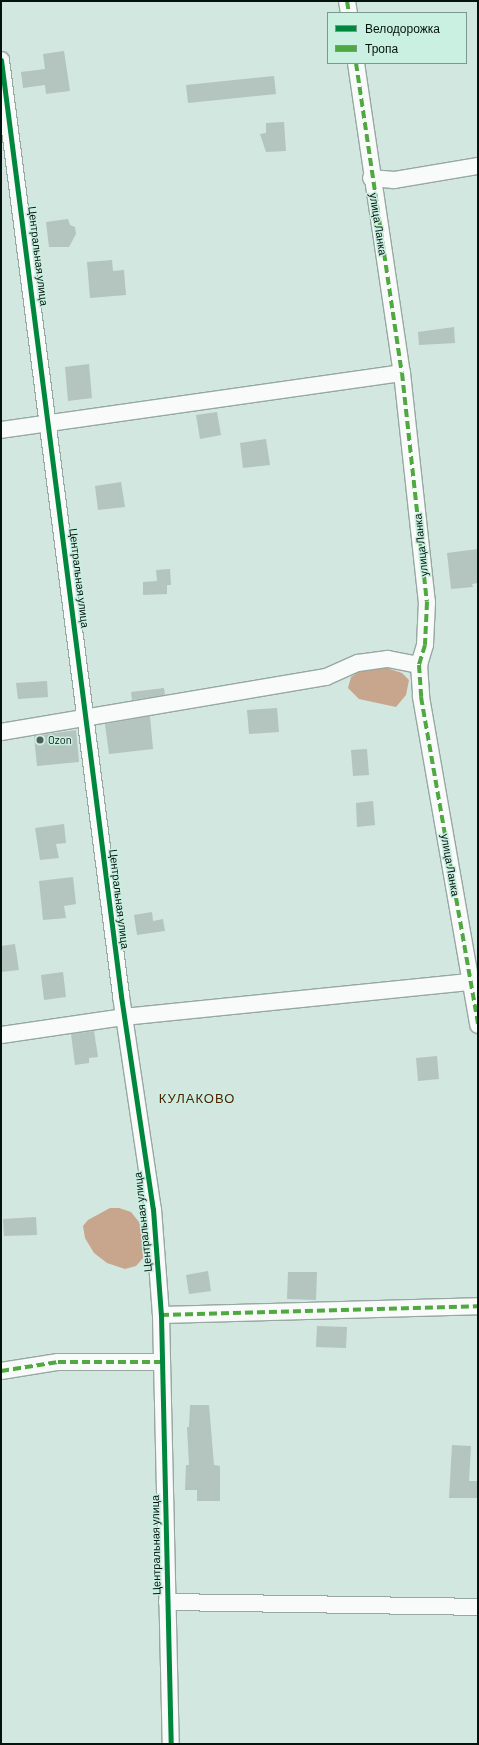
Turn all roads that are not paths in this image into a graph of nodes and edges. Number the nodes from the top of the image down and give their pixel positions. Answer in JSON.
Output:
{"nodes":[{"id":1,"x":347,"y":1,"type":"edge"},
{"id":2,"x":349,"y":12,"type":"edge"},
{"id":3,"x":1,"y":60,"type":"edge"},
{"id":4,"x":356,"y":64,"type":"edge"},
{"id":5,"x":478,"y":166,"type":"edge"},
{"id":6,"x":371,"y":178,"type":"junction"},
{"id":7,"x":402,"y":373,"type":"junction"},
{"id":8,"x":50,"y":424,"type":"junction"},
{"id":9,"x":1,"y":430,"type":"edge"},
{"id":10,"x":419,"y":665,"type":"junction"},
{"id":11,"x":87,"y":717,"type":"junction"},
{"id":12,"x":1,"y":732,"type":"edge"},
{"id":13,"x":474,"y":981,"type":"edge"},
{"id":14,"x":124,"y":1017,"type":"junction"},
{"id":15,"x":478,"y":1025,"type":"edge"},
{"id":16,"x":1,"y":1035,"type":"edge"},
{"id":17,"x":478,"y":1306,"type":"edge"},
{"id":18,"x":160,"y":1315,"type":"junction"},
{"id":19,"x":162,"y":1362,"type":"junction"},
{"id":20,"x":1,"y":1371,"type":"edge"},
{"id":21,"x":167,"y":1602,"type":"junction"},
{"id":22,"x":478,"y":1607,"type":"edge"},
{"id":23,"x":171,"y":1744,"type":"edge"}],
"edges":[{"from":1,"to":2,"type":"street"},
{"from":3,"to":8,"type":"street","name":"Центральная улица"},
{"from":4,"to":6,"type":"street","name":"улица Ланка"},
{"from":5,"to":6,"type":"street"},
{"from":6,"to":7,"type":"street","name":"улица Ланка"},
{"from":7,"to":8,"type":"street"},
{"from":7,"to":10,"type":"street","name":"улица Ланка"},
{"from":8,"to":9,"type":"street"},
{"from":8,"to":11,"type":"street","name":"Центральная улица"},
{"from":10,"to":11,"type":"street"},
{"from":10,"to":13,"type":"street","name":"улица Ланка"},
{"from":11,"to":12,"type":"street"},
{"from":11,"to":14,"type":"street","name":"Центральная улица"},
{"from":13,"to":14,"type":"street"},
{"from":13,"to":15,"type":"street","name":"улица Ланка"},
{"from":14,"to":16,"type":"street"},
{"from":14,"to":18,"type":"street","name":"Центральная улица"},
{"from":17,"to":18,"type":"street"},
{"from":18,"to":19,"type":"street","name":"Центральная улица"},
{"from":19,"to":20,"type":"street"},
{"from":19,"to":21,"type":"street","name":"Центральная улица"},
{"from":21,"to":22,"type":"street"},
{"from":21,"to":23,"type":"street","name":"Центральная улица"}]}
